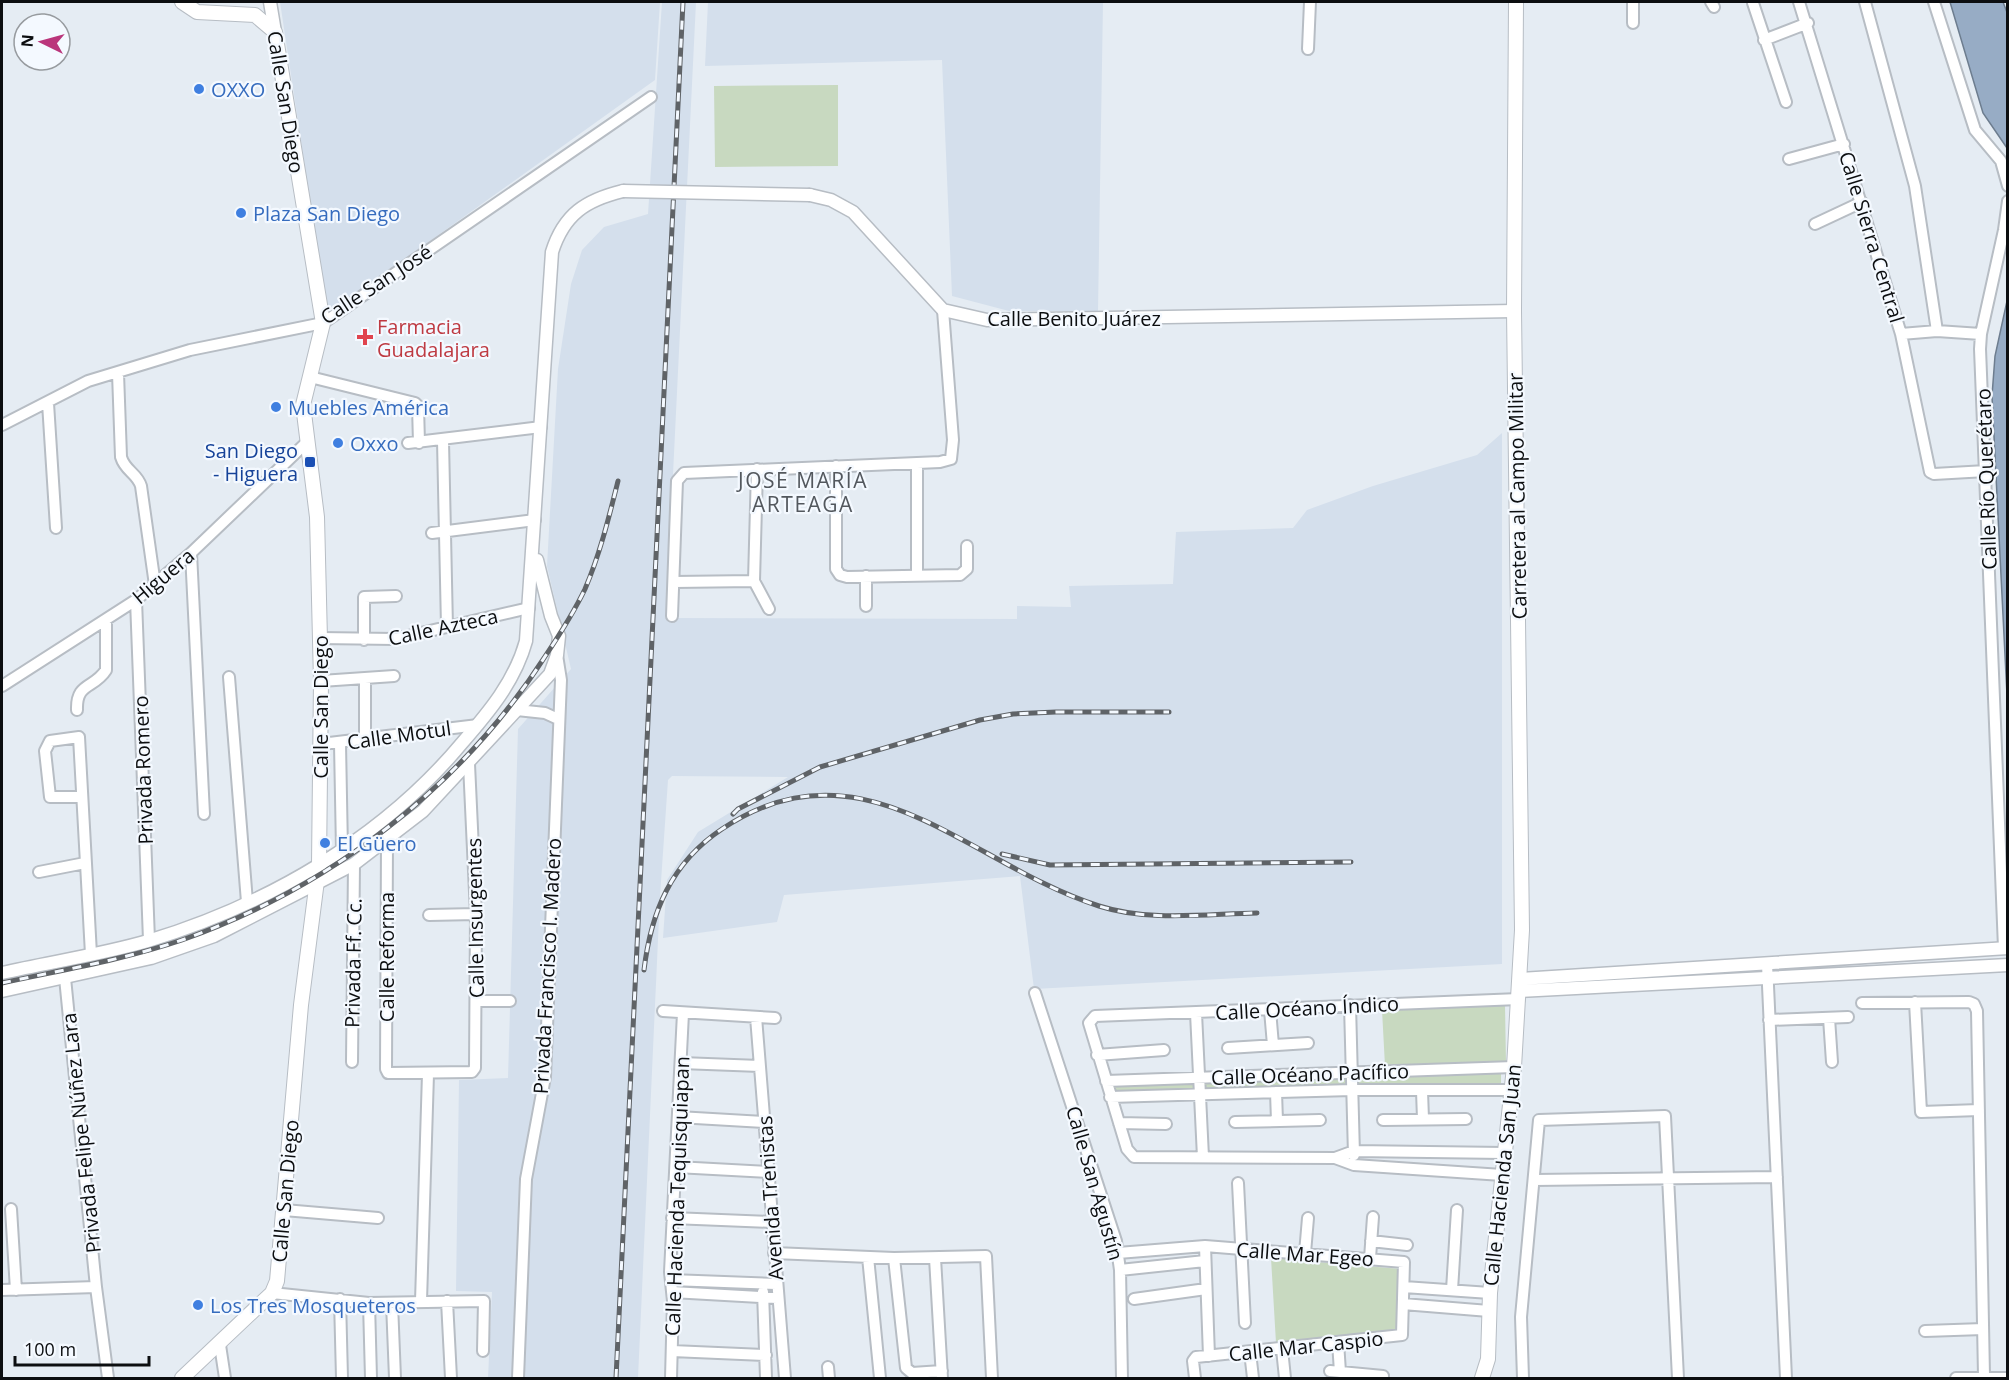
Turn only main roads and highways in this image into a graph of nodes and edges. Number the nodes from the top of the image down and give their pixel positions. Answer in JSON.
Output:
{"nodes":[{"id":1,"x":182,"y":2,"type":"edge"},
{"id":2,"x":1516,"y":2,"type":"edge"},
{"id":3,"x":1520,"y":990,"type":"joint"},
{"id":4,"x":1488,"y":1359,"type":"junction"},
{"id":5,"x":193,"y":1373,"type":"edge"},
{"id":6,"x":182,"y":1378,"type":"edge"},
{"id":7,"x":1482,"y":1378,"type":"edge"},
{"id":8,"x":1492,"y":1378,"type":"edge"}],
"edges":[{"from":1,"to":5,"type":"main road","name":"Calle San Diego"},
{"from":2,"to":3,"type":"main road","name":"Carretera al Campo Militar"},
{"from":3,"to":4,"type":"main road","name":"Calle Hacienda San Juan"},
{"from":4,"to":7,"type":"main road","name":"Calle Hacienda San Juan"},
{"from":4,"to":8,"type":"main road","name":"Calle Hacienda San Juan"},
{"from":5,"to":6,"type":"main road"}]}
